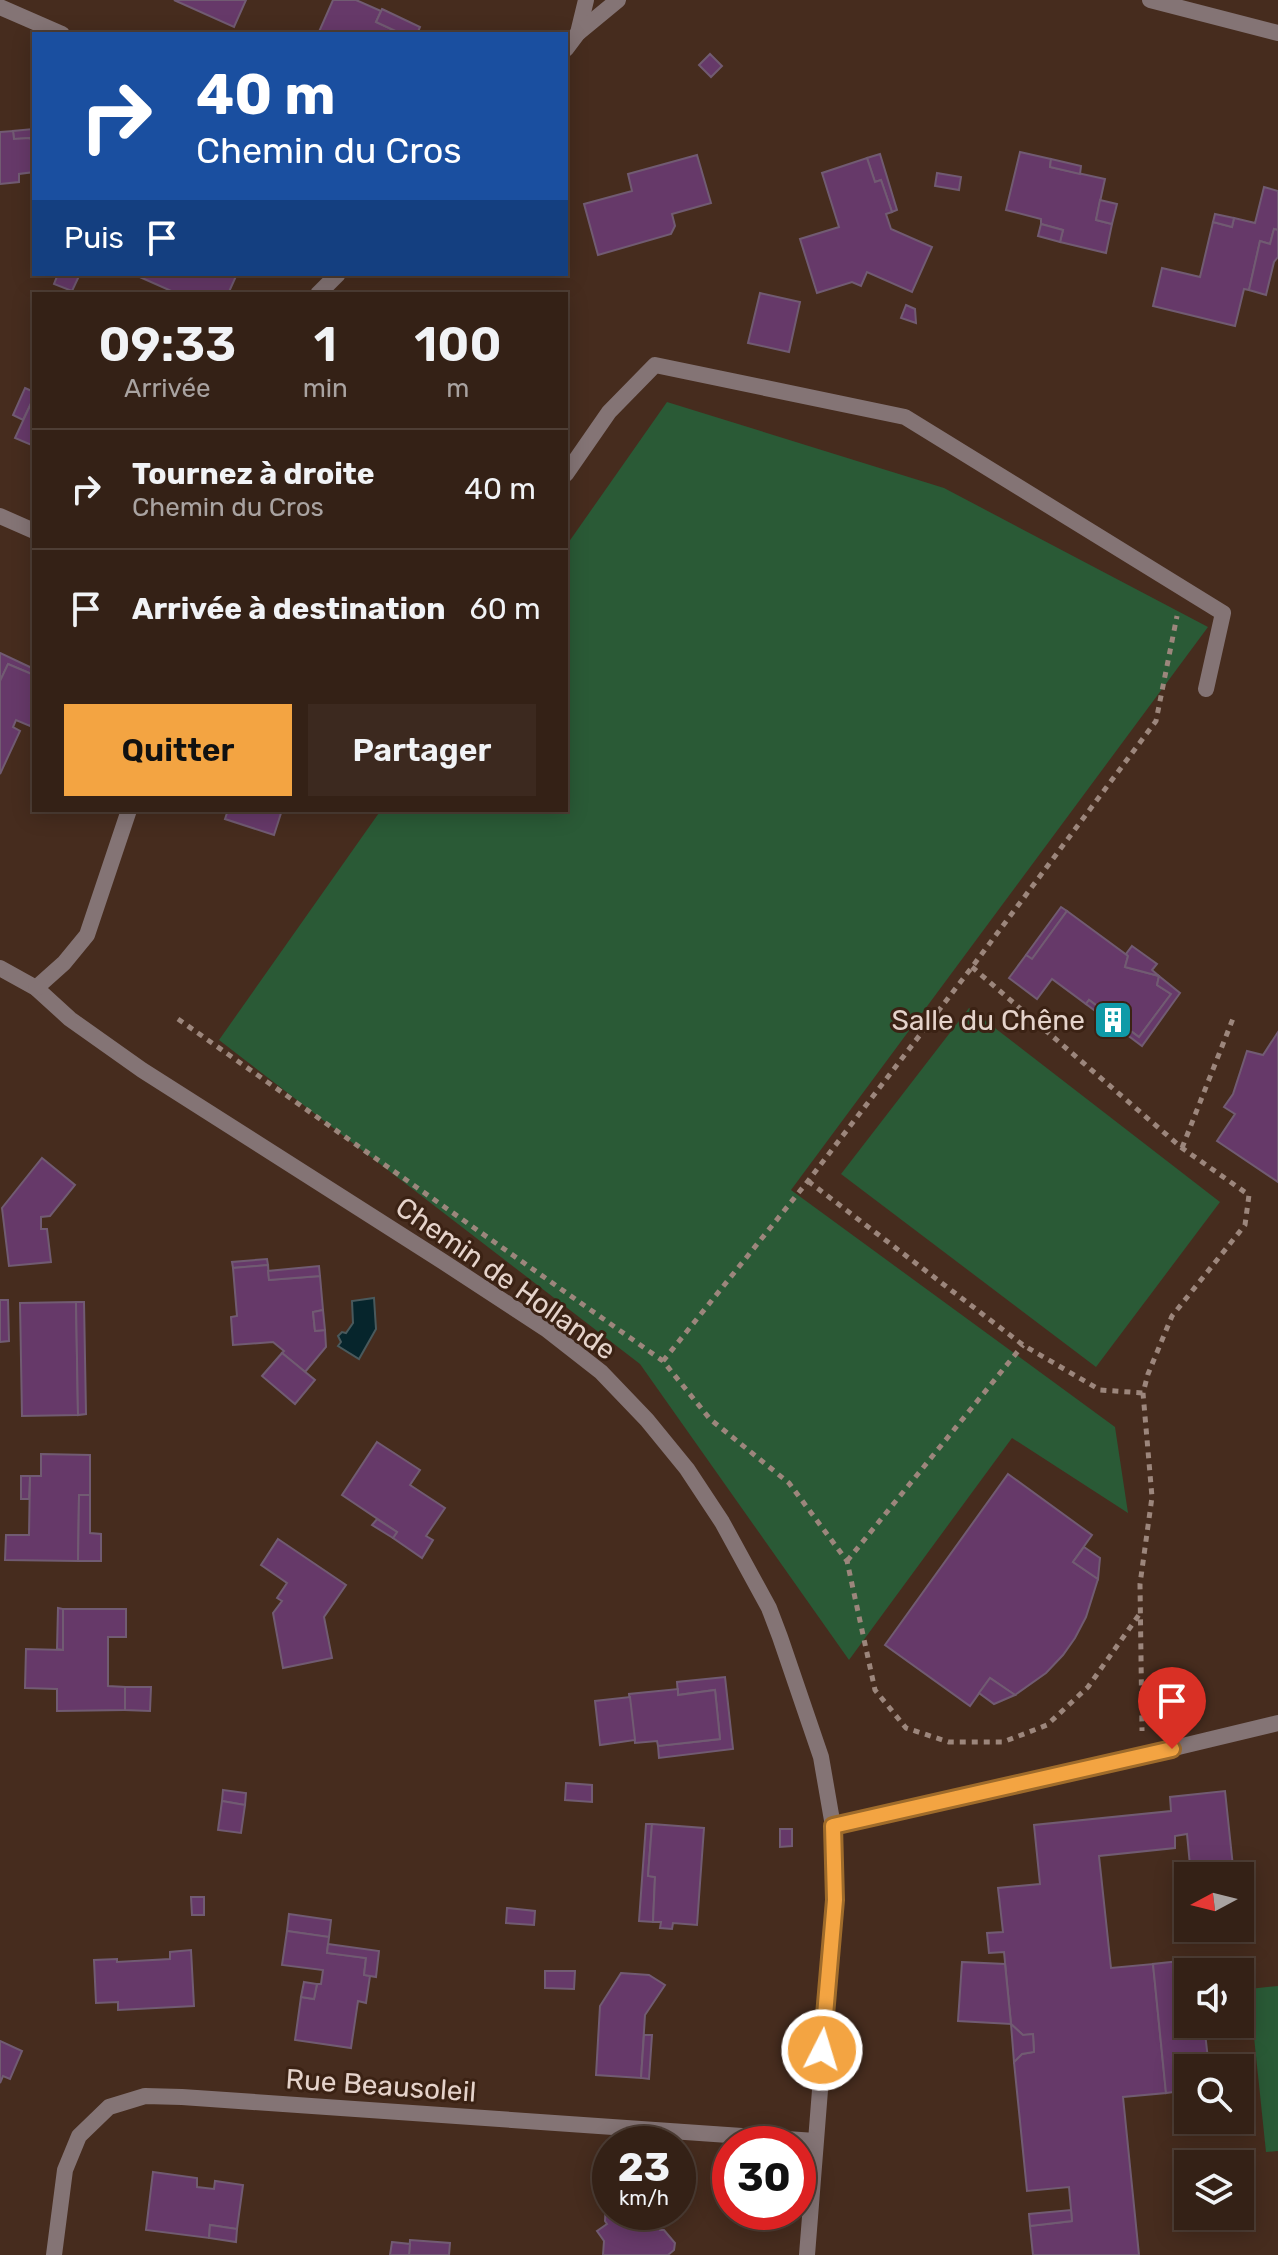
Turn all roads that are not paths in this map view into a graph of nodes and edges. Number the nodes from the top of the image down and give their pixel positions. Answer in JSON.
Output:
{"nodes":[{"id":1,"x":586,"y":0,"type":"edge"},
{"id":2,"x":618,"y":0,"type":"edge"},
{"id":3,"x":1150,"y":0,"type":"edge"},
{"id":4,"x":0,"y":7,"type":"edge"},
{"id":5,"x":57,"y":32,"type":"edge"},
{"id":6,"x":578,"y":33,"type":"junction"},
{"id":7,"x":1278,"y":33,"type":"edge"},
{"id":8,"x":568,"y":46,"type":"edge"},
{"id":9,"x":336,"y":276,"type":"edge"},
{"id":10,"x":320,"y":292,"type":"edge"},
{"id":11,"x":568,"y":471,"type":"edge"},
{"id":12,"x":0,"y":516,"type":"edge"},
{"id":13,"x":32,"y":530,"type":"edge"},
{"id":14,"x":1206,"y":689,"type":"dead end"},
{"id":15,"x":128,"y":812,"type":"edge"},
{"id":16,"x":0,"y":968,"type":"edge"},
{"id":17,"x":36,"y":988,"type":"junction"},
{"id":18,"x":1278,"y":1723,"type":"edge"},
{"id":19,"x":833,"y":1826,"type":"junction"},
{"id":20,"x":816,"y":2129,"type":"edge"},
{"id":21,"x":712,"y":2134,"type":"edge"},
{"id":22,"x":809,"y":2230,"type":"edge"},
{"id":23,"x":54,"y":2255,"type":"edge"},
{"id":24,"x":807,"y":2255,"type":"edge"}],
"edges":[{"from":1,"to":6,"type":"street"},
{"from":2,"to":6,"type":"street"},
{"from":3,"to":7,"type":"street"},
{"from":4,"to":5,"type":"street"},
{"from":6,"to":8,"type":"street"},
{"from":9,"to":10,"type":"street"},
{"from":11,"to":14,"type":"street"},
{"from":12,"to":13,"type":"street"},
{"from":15,"to":17,"type":"street"},
{"from":16,"to":17,"type":"street","name":"Chemin de Hollande"},
{"from":17,"to":19,"type":"street","name":"Chemin de Hollande"},
{"from":18,"to":19,"type":"street"},
{"from":19,"to":20,"type":"street","name":"Chemin de Hollande"},
{"from":21,"to":23,"type":"street","name":"Rue Beausoleil"},
{"from":22,"to":24,"type":"street","name":"Chemin de Hollande"}]}
